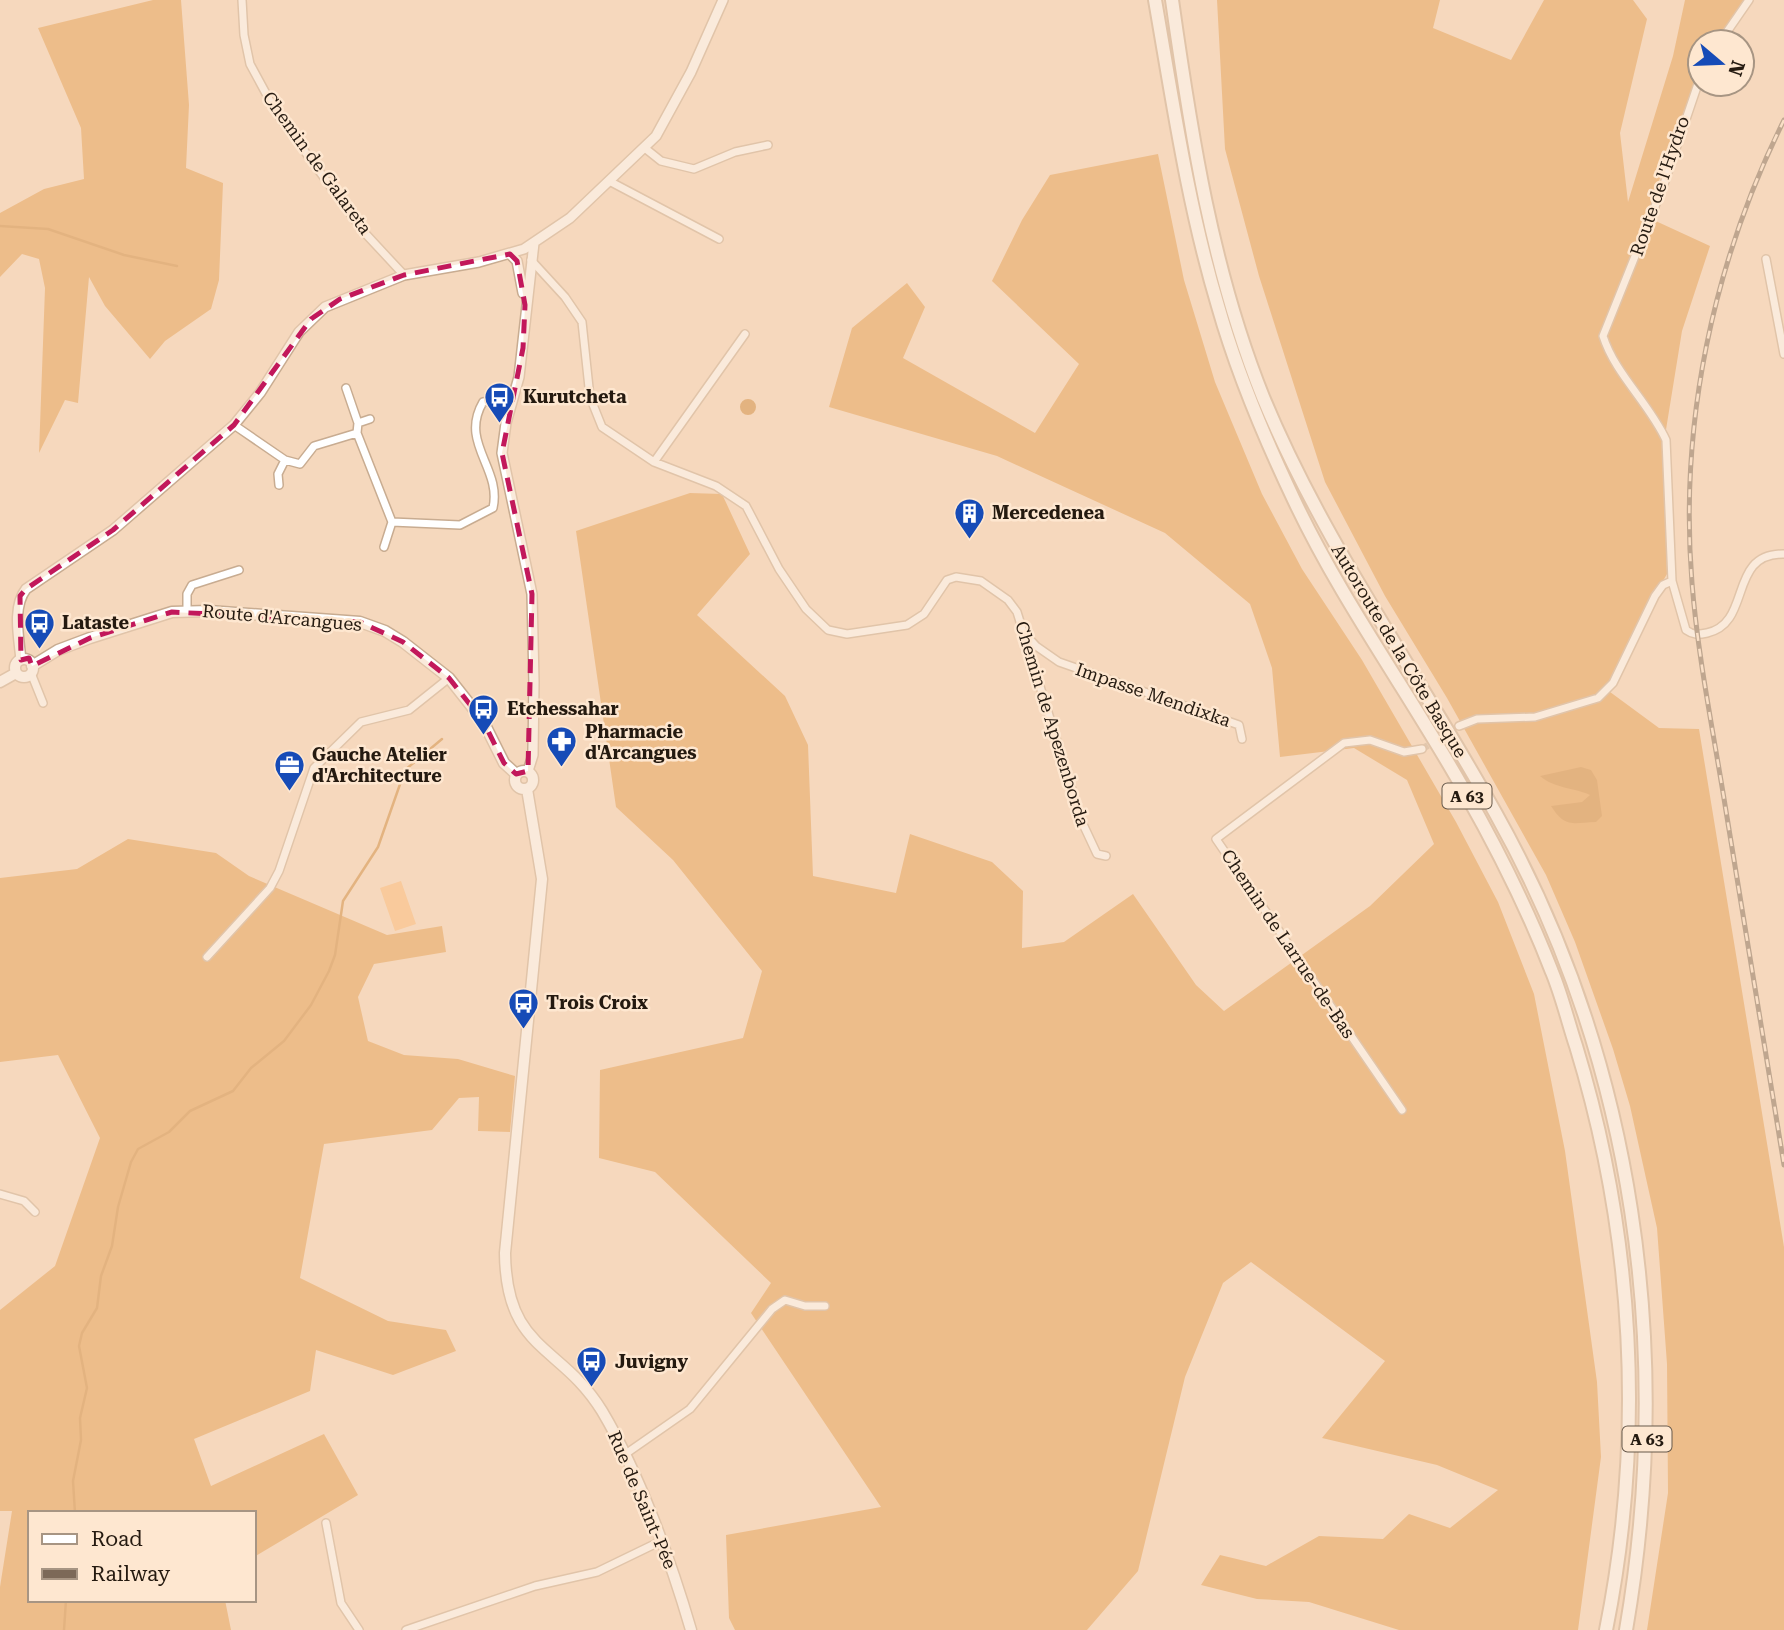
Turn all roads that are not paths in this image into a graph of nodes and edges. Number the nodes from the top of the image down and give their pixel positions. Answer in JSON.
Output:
{"nodes":[{"id":1,"x":243,"y":0,"type":"edge"},
{"id":2,"x":723,"y":0,"type":"edge"},
{"id":3,"x":1155,"y":0,"type":"edge"},
{"id":4,"x":1172,"y":0,"type":"edge"},
{"id":5,"x":1749,"y":0,"type":"edge"},
{"id":6,"x":1730,"y":28,"type":"edge"},
{"id":7,"x":1693,"y":98,"type":"edge"},
{"id":8,"x":768,"y":145,"type":"dead end"},
{"id":9,"x":646,"y":149,"type":"junction"},
{"id":10,"x":611,"y":182,"type":"junction"},
{"id":11,"x":719,"y":239,"type":"dead end"},
{"id":12,"x":534,"y":243,"type":"junction"},
{"id":13,"x":510,"y":254,"type":"junction"},
{"id":14,"x":1766,"y":259,"type":"dead end"},
{"id":15,"x":517,"y":265,"type":"junction"},
{"id":16,"x":530,"y":267,"type":"junction"},
{"id":17,"x":404,"y":275,"type":"junction"},
{"id":18,"x":551,"y":279,"type":"junction"},
{"id":19,"x":525,"y":305,"type":"junction"},
{"id":20,"x":745,"y":334,"type":"dead end"},
{"id":21,"x":1784,"y":354,"type":"edge"},
{"id":22,"x":346,"y":388,"type":"dead end"},
{"id":23,"x":513,"y":398,"type":"junction"},
{"id":24,"x":370,"y":419,"type":"dead end"},
{"id":25,"x":358,"y":423,"type":"junction"},
{"id":26,"x":234,"y":425,"type":"junction"},
{"id":27,"x":358,"y":433,"type":"junction"},
{"id":28,"x":285,"y":460,"type":"junction"},
{"id":29,"x":654,"y":462,"type":"junction"},
{"id":30,"x":279,"y":485,"type":"dead end"},
{"id":31,"x":392,"y":522,"type":"junction"},
{"id":32,"x":384,"y":547,"type":"dead end"},
{"id":33,"x":1784,"y":554,"type":"edge"},
{"id":34,"x":239,"y":570,"type":"dead end"},
{"id":35,"x":1672,"y":581,"type":"junction"},
{"id":36,"x":187,"y":611,"type":"junction"},
{"id":37,"x":1023,"y":631,"type":"junction"},
{"id":38,"x":21,"y":660,"type":"junction"},
{"id":39,"x":32,"y":669,"type":"junction"},
{"id":40,"x":16,"y":673,"type":"junction"},
{"id":41,"x":449,"y":678,"type":"junction"},
{"id":42,"x":0,"y":682,"type":"edge"},
{"id":43,"x":43,"y":703,"type":"dead end"},
{"id":44,"x":1459,"y":726,"type":"tunnel mouth"},
{"id":45,"x":1242,"y":739,"type":"dead end"},
{"id":46,"x":1422,"y":749,"type":"tunnel mouth"},
{"id":47,"x":528,"y":771,"type":"junction"},
{"id":48,"x":516,"y":774,"type":"junction"},
{"id":49,"x":527,"y":789,"type":"junction"},
{"id":50,"x":1106,"y":856,"type":"dead end"},
{"id":51,"x":207,"y":957,"type":"dead end"},
{"id":52,"x":1402,"y":1110,"type":"dead end"},
{"id":53,"x":0,"y":1194,"type":"edge"},
{"id":54,"x":35,"y":1212,"type":"dead end"},
{"id":55,"x":825,"y":1306,"type":"dead end"},
{"id":56,"x":624,"y":1455,"type":"junction"},
{"id":57,"x":326,"y":1523,"type":"dead end"},
{"id":58,"x":660,"y":1541,"type":"junction"},
{"id":59,"x":359,"y":1630,"type":"edge"},
{"id":60,"x":407,"y":1630,"type":"edge"},
{"id":61,"x":691,"y":1630,"type":"edge"},
{"id":62,"x":1606,"y":1630,"type":"edge"},
{"id":63,"x":1626,"y":1630,"type":"edge"}],
"edges":[{"from":1,"to":17,"type":"street","name":"Chemin de Galareta"},
{"from":2,"to":9,"type":"street"},
{"from":3,"to":62,"type":"highway","name":"Autoroute de la Côte Basque","number":"A 63"},
{"from":4,"to":63,"type":"highway","name":"Autoroute de la Côte Basque","number":"A 63"},
{"from":5,"to":6,"type":"street"},
{"from":7,"to":35,"type":"street","name":"Route de l'Hydro"},
{"from":8,"to":9,"type":"street"},
{"from":9,"to":10,"type":"street"},
{"from":10,"to":11,"type":"street"},
{"from":10,"to":12,"type":"street"},
{"from":12,"to":13,"type":"street"},
{"from":12,"to":16,"type":"street"},
{"from":13,"to":15,"type":"street"},
{"from":13,"to":17,"type":"street"},
{"from":14,"to":21,"type":"street"},
{"from":15,"to":16,"type":"street"},
{"from":15,"to":19,"type":"street"},
{"from":16,"to":18,"type":"street"},
{"from":16,"to":18,"type":"street","name":"Chemin de Apezenborda"},
{"from":16,"to":19,"type":"street"},
{"from":17,"to":26,"type":"street"},
{"from":18,"to":29,"type":"street","name":"Chemin de Apezenborda"},
{"from":19,"to":23,"type":"street"},
{"from":20,"to":29,"type":"street"},
{"from":22,"to":25,"type":"street"},
{"from":23,"to":31,"type":"street"},
{"from":23,"to":47,"type":"street"},
{"from":24,"to":25,"type":"street"},
{"from":25,"to":27,"type":"street"},
{"from":26,"to":28,"type":"street"},
{"from":26,"to":38,"type":"street"},
{"from":27,"to":28,"type":"street"},
{"from":27,"to":31,"type":"street"},
{"from":28,"to":30,"type":"street"},
{"from":29,"to":37,"type":"street","name":"Chemin de Apezenborda"},
{"from":31,"to":32,"type":"street"},
{"from":33,"to":35,"type":"street"},
{"from":34,"to":36,"type":"street"},
{"from":35,"to":44,"type":"street"},
{"from":36,"to":39,"type":"main road","name":"Route d'Arcangues"},
{"from":36,"to":41,"type":"main road","name":"Route d'Arcangues"},
{"from":37,"to":45,"type":"street","name":"Impasse Mendixka"},
{"from":37,"to":50,"type":"street","name":"Chemin de Apezenborda"},
{"from":38,"to":39,"type":"main road"},
{"from":38,"to":40,"type":"main road"},
{"from":39,"to":40,"type":"main road"},
{"from":39,"to":43,"type":"street"},
{"from":40,"to":42,"type":"main road"},
{"from":41,"to":48,"type":"main road","name":"Route d'Arcangues"},
{"from":41,"to":51,"type":"street"},
{"from":46,"to":52,"type":"street","name":"Chemin de Larrue-de-Bas"},
{"from":47,"to":48,"type":"main road"},
{"from":47,"to":49,"type":"main road"},
{"from":48,"to":49,"type":"main road"},
{"from":49,"to":56,"type":"main road","name":"Rue de Saint-Pée"},
{"from":53,"to":54,"type":"street"},
{"from":55,"to":56,"type":"street"},
{"from":56,"to":58,"type":"main road","name":"Rue de Saint-Pée"},
{"from":57,"to":59,"type":"street"},
{"from":58,"to":60,"type":"street"},
{"from":58,"to":61,"type":"main road","name":"Rue de Saint-Pée"}]}
